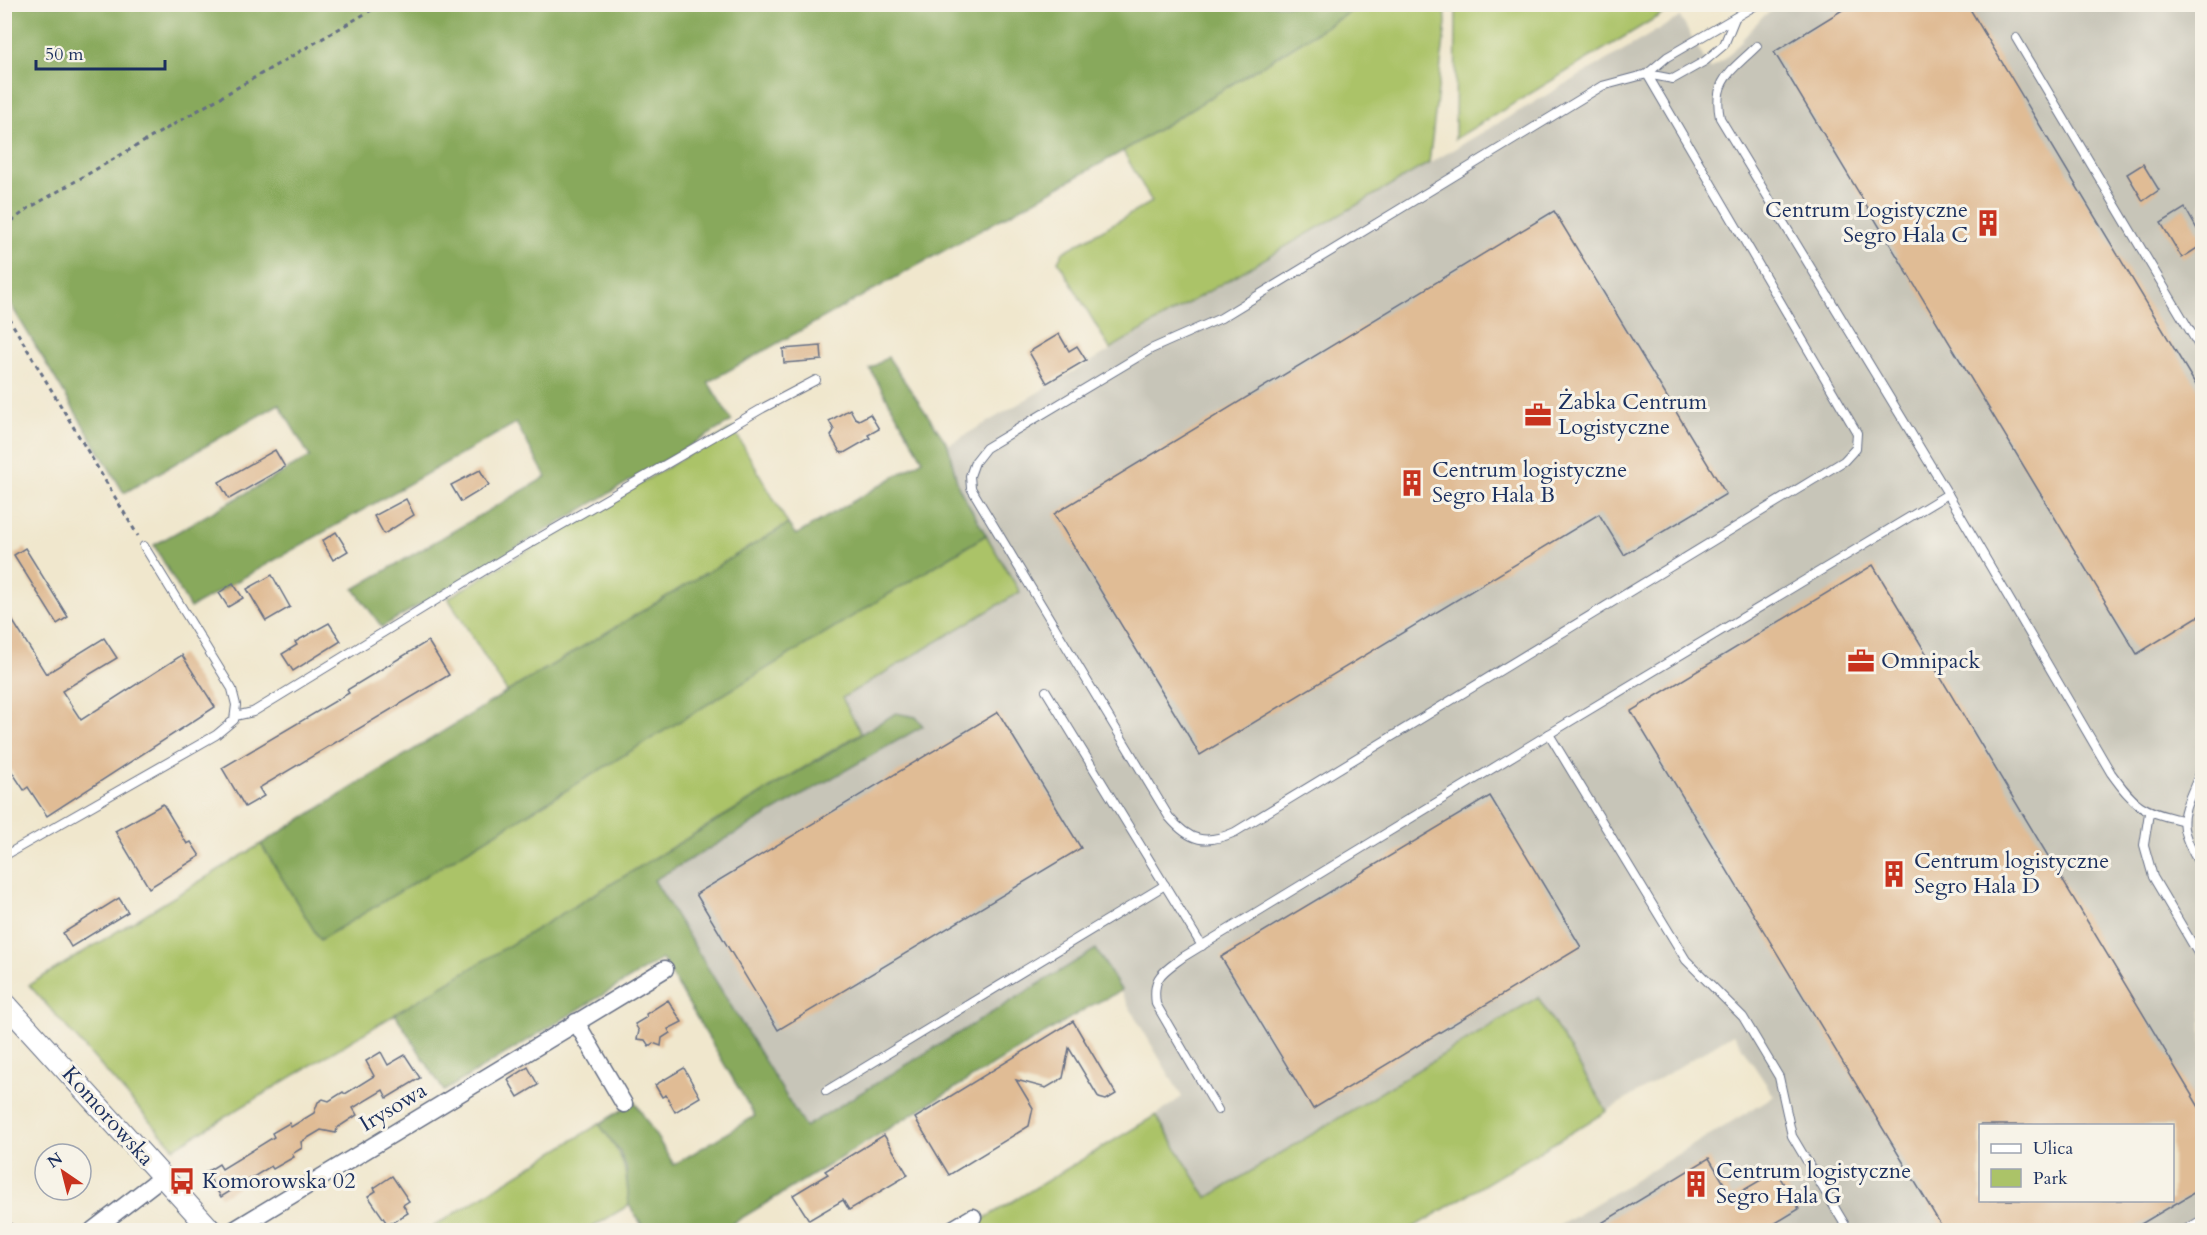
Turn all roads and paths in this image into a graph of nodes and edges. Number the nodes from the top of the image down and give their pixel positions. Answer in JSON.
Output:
{"nodes":[{"id":1,"x":382,"y":4,"type":"edge"},
{"id":2,"x":1758,"y":4,"type":"edge"},
{"id":3,"x":1735,"y":18,"type":"junction"},
{"id":4,"x":2016,"y":38,"type":"dead end"},
{"id":5,"x":1757,"y":46,"type":"dead end"},
{"id":6,"x":1647,"y":74,"type":"junction"},
{"id":7,"x":4,"y":227,"type":"edge"},
{"id":8,"x":4,"y":310,"type":"edge"},
{"id":9,"x":2202,"y":351,"type":"edge"},
{"id":10,"x":816,"y":380,"type":"dead end"},
{"id":11,"x":1948,"y":494,"type":"junction"},
{"id":12,"x":144,"y":546,"type":"joint"},
{"id":13,"x":1046,"y":691,"type":"dead end"},
{"id":14,"x":235,"y":716,"type":"junction"},
{"id":15,"x":1549,"y":734,"type":"junction"},
{"id":16,"x":2202,"y":768,"type":"edge"},
{"id":17,"x":2149,"y":813,"type":"junction"},
{"id":18,"x":2181,"y":820,"type":"junction"},
{"id":19,"x":4,"y":856,"type":"edge"},
{"id":20,"x":2202,"y":868,"type":"edge"},
{"id":21,"x":1165,"y":885,"type":"junction"},
{"id":22,"x":1202,"y":946,"type":"junction"},
{"id":23,"x":2202,"y":960,"type":"edge"},
{"id":24,"x":665,"y":969,"type":"dead end"},
{"id":25,"x":5,"y":1002,"type":"edge"},
{"id":26,"x":576,"y":1022,"type":"junction"},
{"id":27,"x":826,"y":1091,"type":"dead end"},
{"id":28,"x":624,"y":1104,"type":"dead end"},
{"id":29,"x":1218,"y":1110,"type":"dead end"},
{"id":30,"x":162,"y":1177,"type":"junction"},
{"id":31,"x":973,"y":1217,"type":"dead end"},
{"id":32,"x":2202,"y":1220,"type":"edge"},
{"id":33,"x":4,"y":1222,"type":"edge"},
{"id":34,"x":11,"y":1230,"type":"edge"},
{"id":35,"x":93,"y":1230,"type":"edge"},
{"id":36,"x":211,"y":1230,"type":"edge"},
{"id":37,"x":234,"y":1230,"type":"edge"},
{"id":38,"x":951,"y":1230,"type":"edge"},
{"id":39,"x":1848,"y":1230,"type":"edge"},
{"id":40,"x":2186,"y":1230,"type":"edge"}],
"edges":[{"from":1,"to":7,"type":"path"},
{"from":2,"to":3,"type":"lane"},
{"from":3,"to":6,"type":"lane"},
{"from":3,"to":6,"type":"lane"},
{"from":4,"to":9,"type":"lane"},
{"from":5,"to":11,"type":"lane"},
{"from":6,"to":6,"type":"lane"},
{"from":8,"to":12,"type":"path"},
{"from":10,"to":14,"type":"lane"},
{"from":11,"to":15,"type":"lane"},
{"from":11,"to":17,"type":"lane"},
{"from":12,"to":14,"type":"lane"},
{"from":13,"to":21,"type":"lane"},
{"from":14,"to":19,"type":"lane"},
{"from":15,"to":22,"type":"lane"},
{"from":15,"to":39,"type":"lane"},
{"from":16,"to":18,"type":"lane"},
{"from":17,"to":18,"type":"lane"},
{"from":17,"to":23,"type":"lane"},
{"from":18,"to":20,"type":"lane"},
{"from":21,"to":22,"type":"lane"},
{"from":21,"to":27,"type":"lane"},
{"from":22,"to":29,"type":"lane"},
{"from":24,"to":26,"type":"street","name":"Irysowa"},
{"from":25,"to":30,"type":"street","name":"Komorowska"},
{"from":26,"to":28,"type":"street"},
{"from":26,"to":37,"type":"street","name":"Irysowa"},
{"from":30,"to":35,"type":"street"},
{"from":30,"to":36,"type":"street","name":"Komorowska"},
{"from":31,"to":38,"type":"street"},
{"from":32,"to":40,"type":"lane"},
{"from":33,"to":34,"type":"lane"}]}
